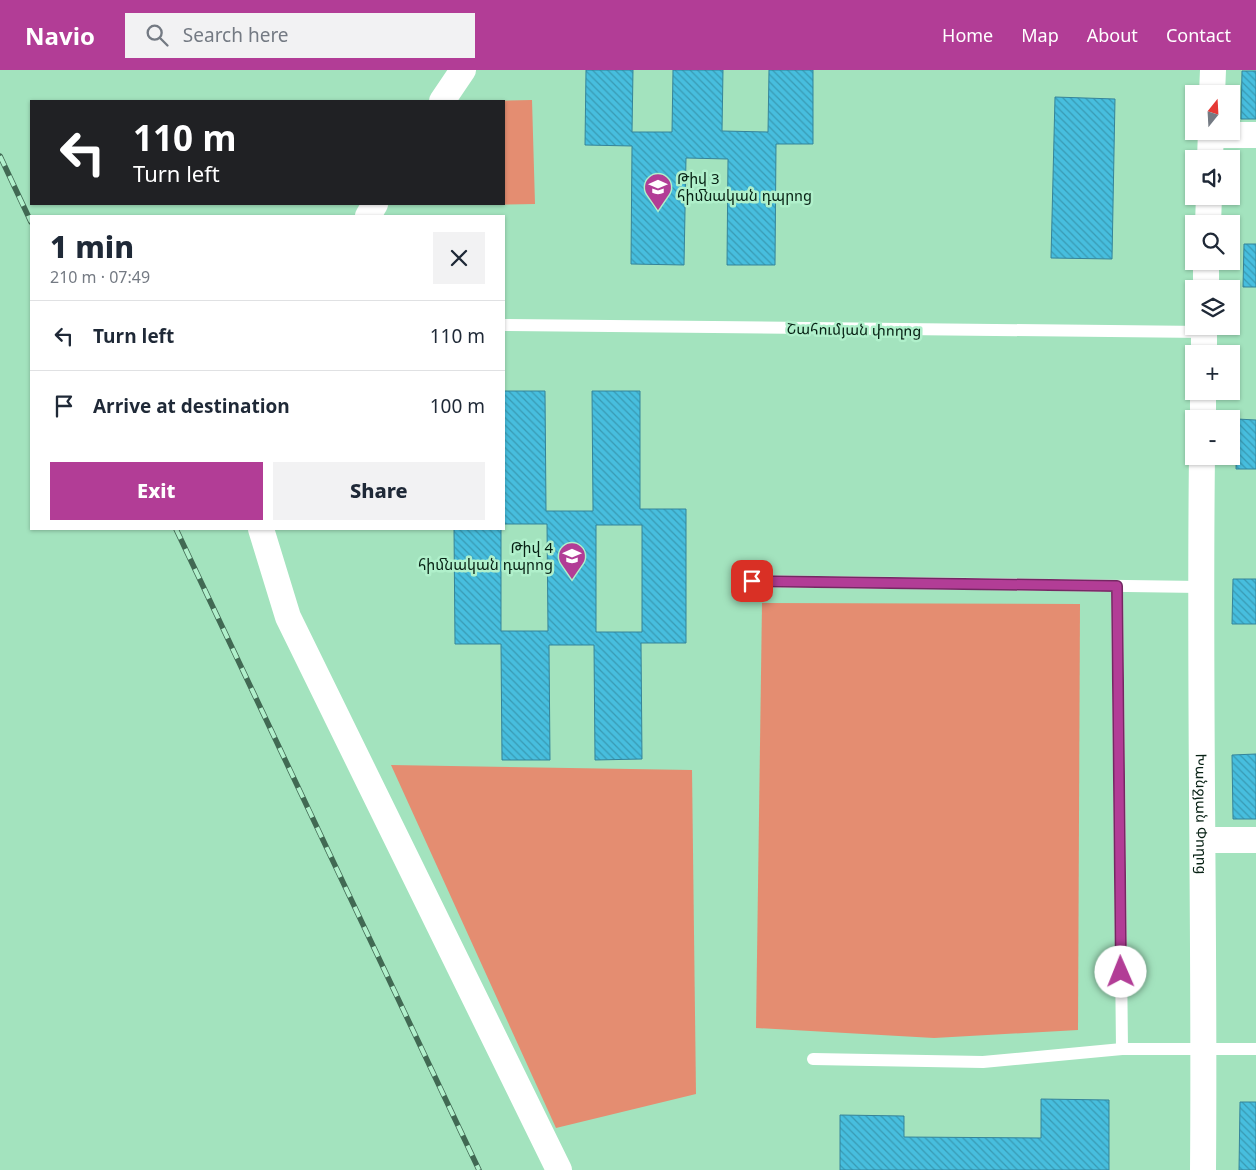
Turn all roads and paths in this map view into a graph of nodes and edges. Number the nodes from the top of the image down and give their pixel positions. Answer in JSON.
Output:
{"nodes":[{"id":1,"x":463,"y":70,"type":"edge"},
{"id":2,"x":1213,"y":70,"type":"edge"},
{"id":3,"x":1212,"y":85,"type":"edge"},
{"id":4,"x":443,"y":100,"type":"edge"},
{"id":5,"x":1256,"y":135,"type":"edge"},
{"id":6,"x":1210,"y":142,"type":"edge"},
{"id":7,"x":505,"y":325,"type":"edge"},
{"id":8,"x":1204,"y":337,"type":"edge"},
{"id":9,"x":1202,"y":465,"type":"edge"},
{"id":10,"x":261,"y":530,"type":"edge"},
{"id":11,"x":752,"y":581,"type":"dead end"},
{"id":12,"x":1117,"y":586,"type":"junction"},
{"id":13,"x":1201,"y":587,"type":"junction"},
{"id":14,"x":1203,"y":840,"type":"junction"},
{"id":15,"x":1256,"y":840,"type":"edge"},
{"id":16,"x":1122,"y":1049,"type":"junction"},
{"id":17,"x":1256,"y":1049,"type":"edge"},
{"id":18,"x":1204,"y":1050,"type":"junction"},
{"id":19,"x":813,"y":1059,"type":"dead end"},
{"id":20,"x":560,"y":1170,"type":"edge"},
{"id":21,"x":1203,"y":1170,"type":"edge"}],
"edges":[{"from":1,"to":4,"type":"street"},
{"from":2,"to":3,"type":"street"},
{"from":5,"to":6,"type":"street"},
{"from":7,"to":8,"type":"lane","name":"Շահումյան փողոց"},
{"from":9,"to":13,"type":"street","name":"Խանջյան Փողոց"},
{"from":10,"to":20,"type":"street"},
{"from":11,"to":12,"type":"lane"},
{"from":12,"to":13,"type":"lane"},
{"from":12,"to":16,"type":"lane"},
{"from":13,"to":14,"type":"street","name":"Խանջյան Փողոց"},
{"from":14,"to":15,"type":"street"},
{"from":14,"to":18,"type":"street","name":"Խանջյան Փողոց"},
{"from":16,"to":18,"type":"lane"},
{"from":16,"to":19,"type":"lane"},
{"from":17,"to":18,"type":"lane"},
{"from":18,"to":21,"type":"street","name":"Խանջյան Փողոց"}]}
